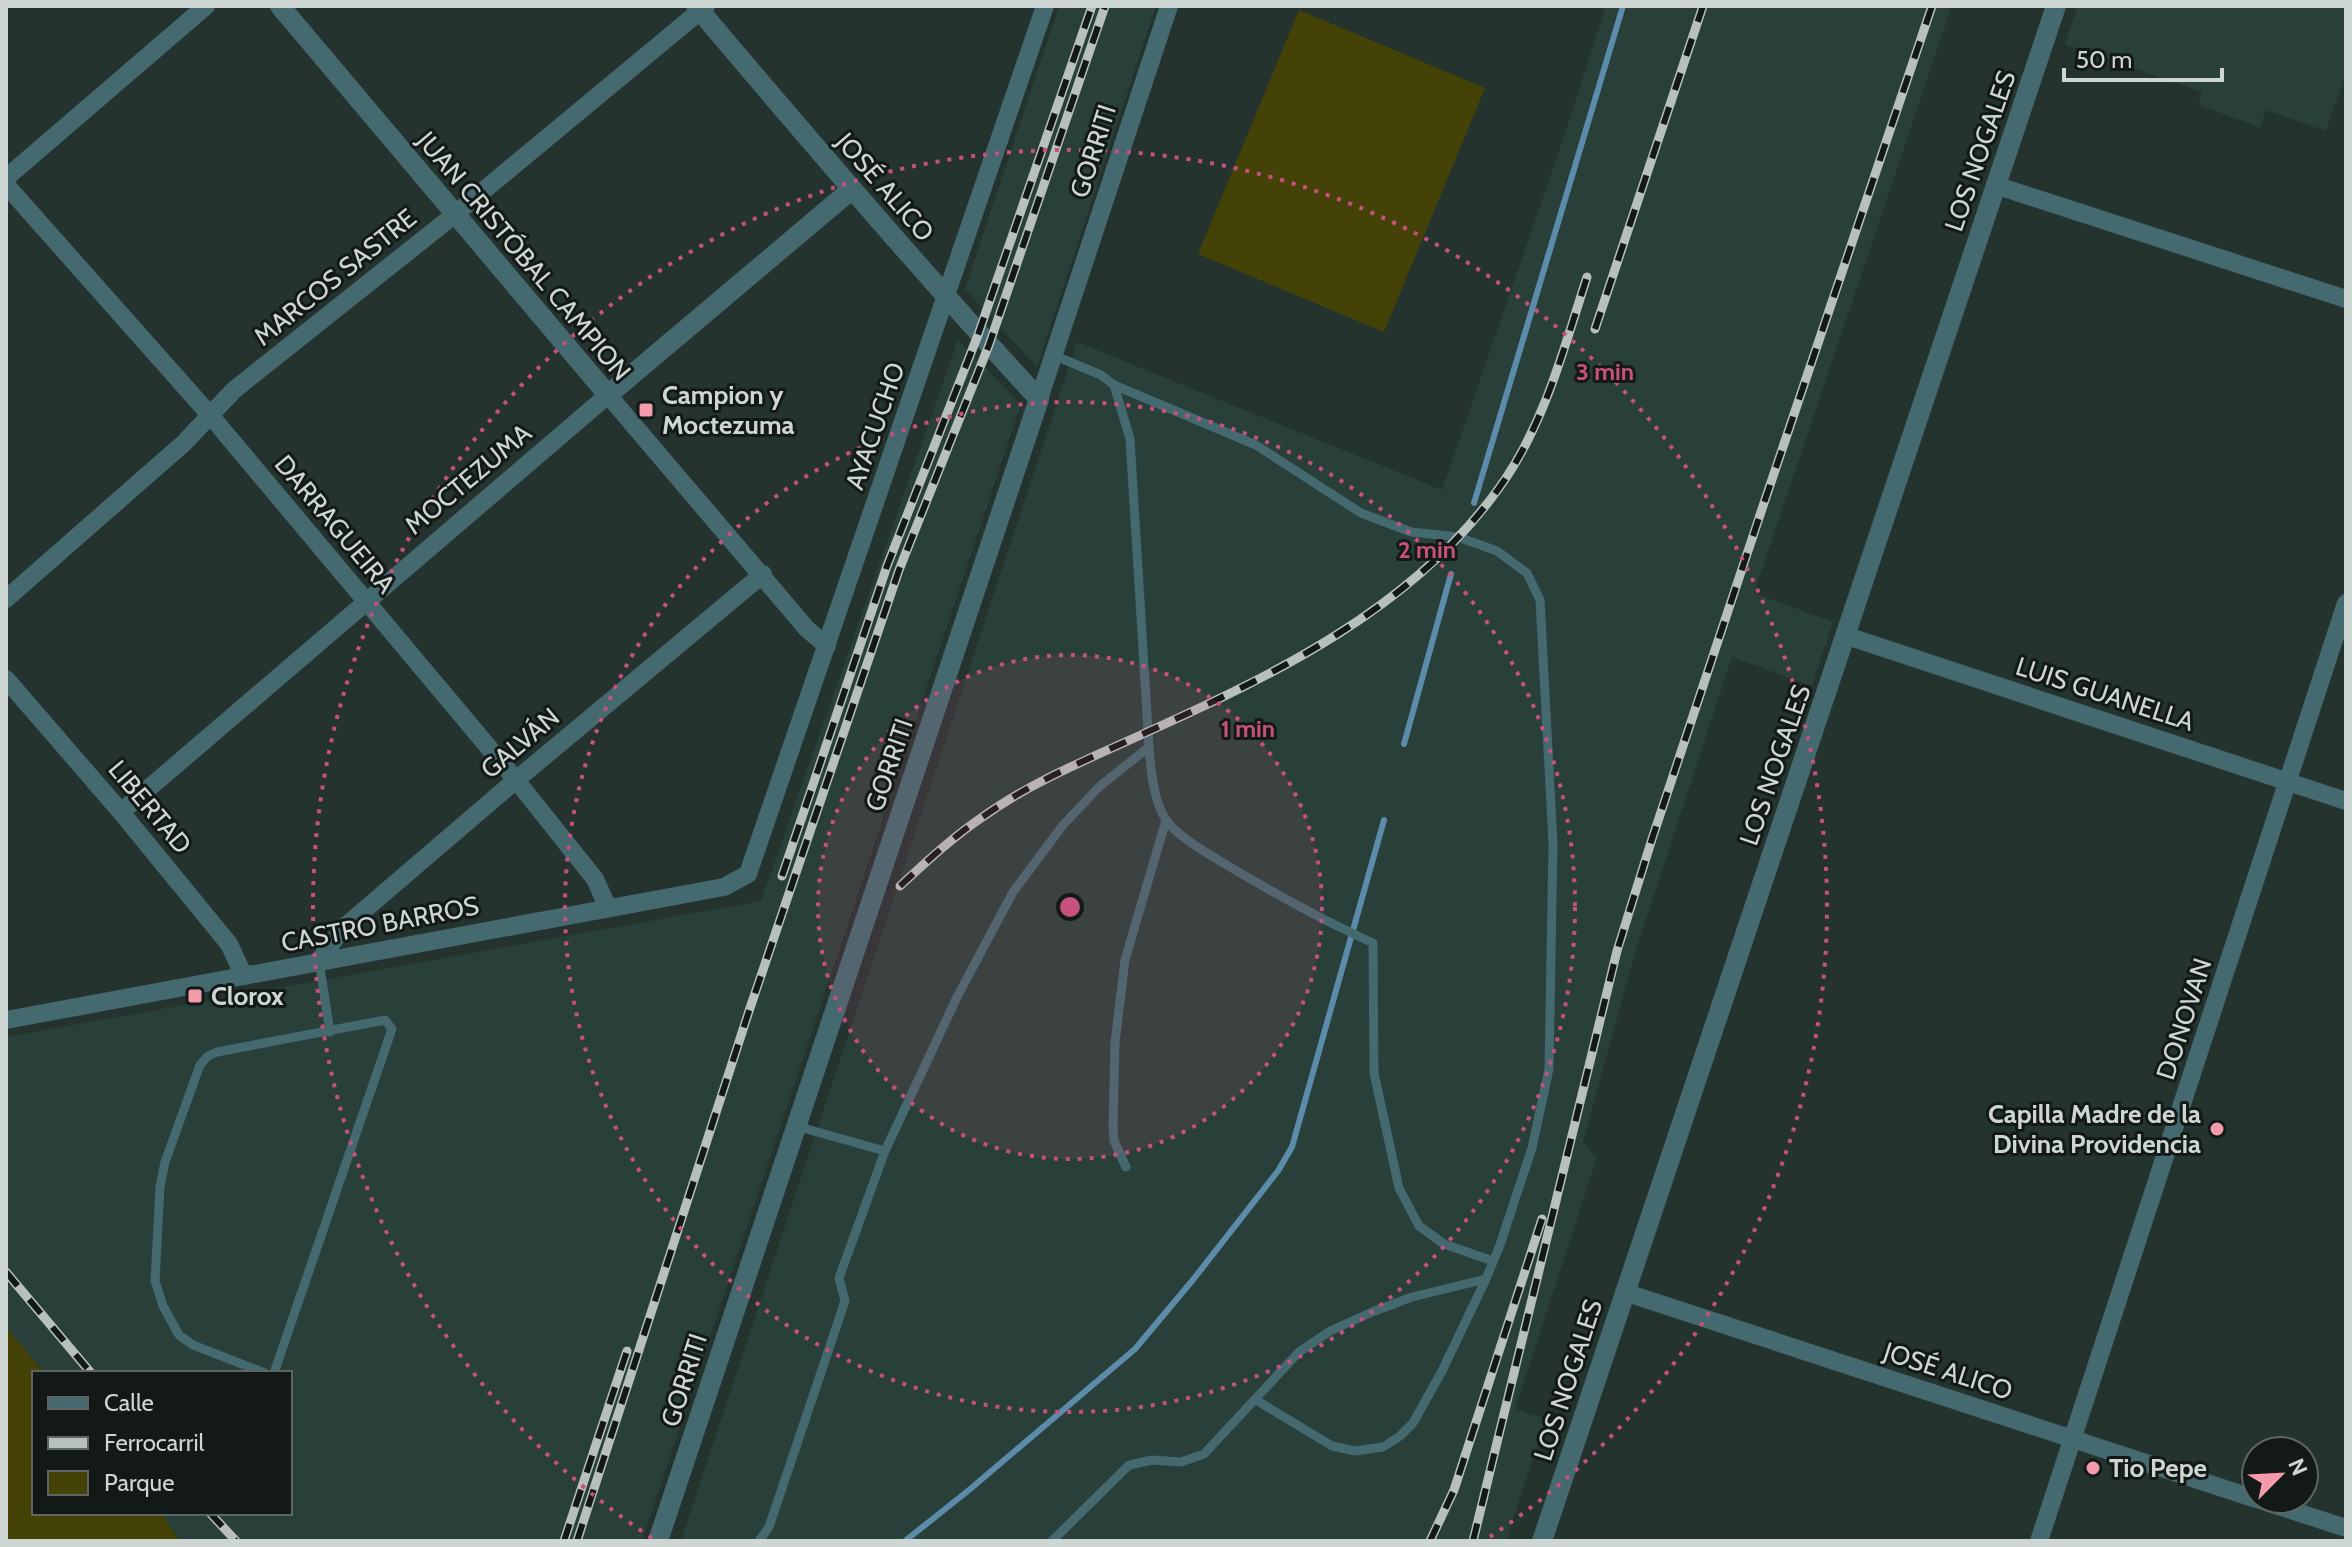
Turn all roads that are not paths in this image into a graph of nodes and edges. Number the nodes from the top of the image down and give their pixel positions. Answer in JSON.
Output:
{"nodes":[{"id":1,"x":206,"y":6,"type":"edge"},
{"id":2,"x":280,"y":6,"type":"edge"},
{"id":3,"x":1045,"y":6,"type":"edge"},
{"id":4,"x":1169,"y":6,"type":"edge"},
{"id":5,"x":2056,"y":6,"type":"edge"},
{"id":6,"x":701,"y":8,"type":"edge"},
{"id":7,"x":6,"y":178,"type":"edge"},
{"id":8,"x":6,"y":185,"type":"edge"},
{"id":9,"x":1995,"y":185,"type":"junction"},
{"id":10,"x":851,"y":190,"type":"junction"},
{"id":11,"x":454,"y":215,"type":"junction"},
{"id":12,"x":946,"y":297,"type":"junction"},
{"id":13,"x":2346,"y":299,"type":"edge"},
{"id":14,"x":1053,"y":355,"type":"junction"},
{"id":15,"x":1114,"y":385,"type":"junction"},
{"id":16,"x":608,"y":395,"type":"junction"},
{"id":17,"x":1039,"y":399,"type":"junction"},
{"id":18,"x":210,"y":415,"type":"junction"},
{"id":19,"x":763,"y":574,"type":"junction"},
{"id":20,"x":6,"y":599,"type":"edge"},
{"id":21,"x":366,"y":600,"type":"junction"},
{"id":22,"x":2346,"y":603,"type":"edge"},
{"id":23,"x":1847,"y":636,"type":"junction"},
{"id":24,"x":827,"y":646,"type":"junction"},
{"id":25,"x":6,"y":679,"type":"edge"},
{"id":26,"x":1149,"y":747,"type":"junction"},
{"id":27,"x":516,"y":780,"type":"junction"},
{"id":28,"x":2289,"y":782,"type":"junction"},
{"id":29,"x":2346,"y":801,"type":"edge"},
{"id":30,"x":121,"y":812,"type":"junction"},
{"id":31,"x":1166,"y":820,"type":"junction"},
{"id":32,"x":754,"y":864,"type":"joint"},
{"id":33,"x":608,"y":908,"type":"junction"},
{"id":34,"x":319,"y":961,"type":"junction"},
{"id":35,"x":244,"y":976,"type":"junction"},
{"id":36,"x":6,"y":1020,"type":"edge"},
{"id":37,"x":330,"y":1032,"type":"junction"},
{"id":38,"x":796,"y":1126,"type":"junction"},
{"id":39,"x":885,"y":1151,"type":"junction"},
{"id":40,"x":1126,"y":1167,"type":"dead end"},
{"id":41,"x":1493,"y":1261,"type":"junction"},
{"id":42,"x":1486,"y":1279,"type":"junction"},
{"id":43,"x":1624,"y":1292,"type":"junction"},
{"id":44,"x":260,"y":1371,"type":"edge"},
{"id":45,"x":275,"y":1371,"type":"edge"},
{"id":46,"x":1256,"y":1400,"type":"junction"},
{"id":47,"x":2074,"y":1439,"type":"junction"},
{"id":48,"x":2240,"y":1494,"type":"edge"},
{"id":49,"x":2306,"y":1515,"type":"edge"},
{"id":50,"x":2346,"y":1528,"type":"edge"},
{"id":51,"x":658,"y":1541,"type":"edge"},
{"id":52,"x":759,"y":1541,"type":"edge"},
{"id":53,"x":1052,"y":1541,"type":"edge"},
{"id":54,"x":1542,"y":1541,"type":"edge"},
{"id":55,"x":2039,"y":1541,"type":"edge"}],
"edges":[{"from":1,"to":7,"type":"street"},
{"from":2,"to":11,"type":"street","name":"JUAN CRISTÓBAL CAMPION"},
{"from":3,"to":12,"type":"street","name":"AYACUCHO"},
{"from":4,"to":14,"type":"street","name":"GORRITI"},
{"from":5,"to":9,"type":"street","name":"LOS NOGALES"},
{"from":6,"to":10,"type":"street","name":"JOSÉ ALICO"},
{"from":6,"to":11,"type":"street","name":"MARCOS SASTRE"},
{"from":8,"to":18,"type":"street","name":"DARRAGUEIRA"},
{"from":9,"to":13,"type":"street"},
{"from":9,"to":23,"type":"street","name":"LOS NOGALES"},
{"from":10,"to":12,"type":"street","name":"JOSÉ ALICO"},
{"from":10,"to":16,"type":"street","name":"MOCTEZUMA"},
{"from":11,"to":16,"type":"street","name":"JUAN CRISTÓBAL CAMPION"},
{"from":11,"to":18,"type":"street","name":"MARCOS SASTRE"},
{"from":12,"to":17,"type":"street","name":"JOSÉ ALICO"},
{"from":12,"to":24,"type":"street","name":"AYACUCHO"},
{"from":14,"to":15,"type":"lane"},
{"from":14,"to":17,"type":"street","name":"GORRITI"},
{"from":15,"to":26,"type":"lane"},
{"from":15,"to":41,"type":"lane"},
{"from":16,"to":19,"type":"street","name":"JUAN CRISTÓBAL CAMPION"},
{"from":16,"to":21,"type":"street","name":"MOCTEZUMA"},
{"from":17,"to":38,"type":"street","name":"GORRITI"},
{"from":18,"to":20,"type":"street","name":"MARCOS SASTRE"},
{"from":18,"to":21,"type":"street","name":"DARRAGUEIRA"},
{"from":19,"to":24,"type":"street","name":"JUAN CRISTÓBAL CAMPION"},
{"from":19,"to":27,"type":"street","name":"GALVÁN"},
{"from":21,"to":27,"type":"street","name":"DARRAGUEIRA"},
{"from":21,"to":30,"type":"street","name":"MOCTEZUMA"},
{"from":22,"to":28,"type":"street","name":"DONOVAN"},
{"from":23,"to":28,"type":"street","name":"LUIS GUANELLA"},
{"from":23,"to":43,"type":"street","name":"LOS NOGALES"},
{"from":24,"to":32,"type":"street","name":"AYACUCHO"},
{"from":25,"to":30,"type":"street","name":"LIBERTAD"},
{"from":26,"to":31,"type":"lane"},
{"from":26,"to":39,"type":"lane"},
{"from":27,"to":33,"type":"street","name":"DARRAGUEIRA"},
{"from":27,"to":34,"type":"street","name":"GALVÁN"},
{"from":28,"to":29,"type":"street","name":"LUIS GUANELLA"},
{"from":28,"to":47,"type":"street","name":"DONOVAN"},
{"from":30,"to":35,"type":"street","name":"LIBERTAD"},
{"from":31,"to":40,"type":"lane"},
{"from":31,"to":41,"type":"lane"},
{"from":32,"to":33,"type":"street","name":"CASTRO BARROS"},
{"from":33,"to":34,"type":"street","name":"CASTRO BARROS"},
{"from":34,"to":35,"type":"street","name":"CASTRO BARROS"},
{"from":34,"to":37,"type":"lane"},
{"from":35,"to":36,"type":"street","name":"CASTRO BARROS"},
{"from":37,"to":44,"type":"lane"},
{"from":37,"to":45,"type":"lane"},
{"from":38,"to":39,"type":"lane"},
{"from":38,"to":51,"type":"street","name":"GORRITI"},
{"from":39,"to":52,"type":"lane"},
{"from":41,"to":42,"type":"lane"},
{"from":42,"to":46,"type":"lane"},
{"from":42,"to":46,"type":"lane"},
{"from":43,"to":47,"type":"street","name":"JOSÉ ALICO"},
{"from":43,"to":54,"type":"street","name":"LOS NOGALES"},
{"from":46,"to":53,"type":"lane"},
{"from":47,"to":48,"type":"street","name":"JOSÉ ALICO"},
{"from":47,"to":55,"type":"street","name":"DONOVAN"},
{"from":49,"to":50,"type":"street","name":"JOSÉ ALICO"}]}
